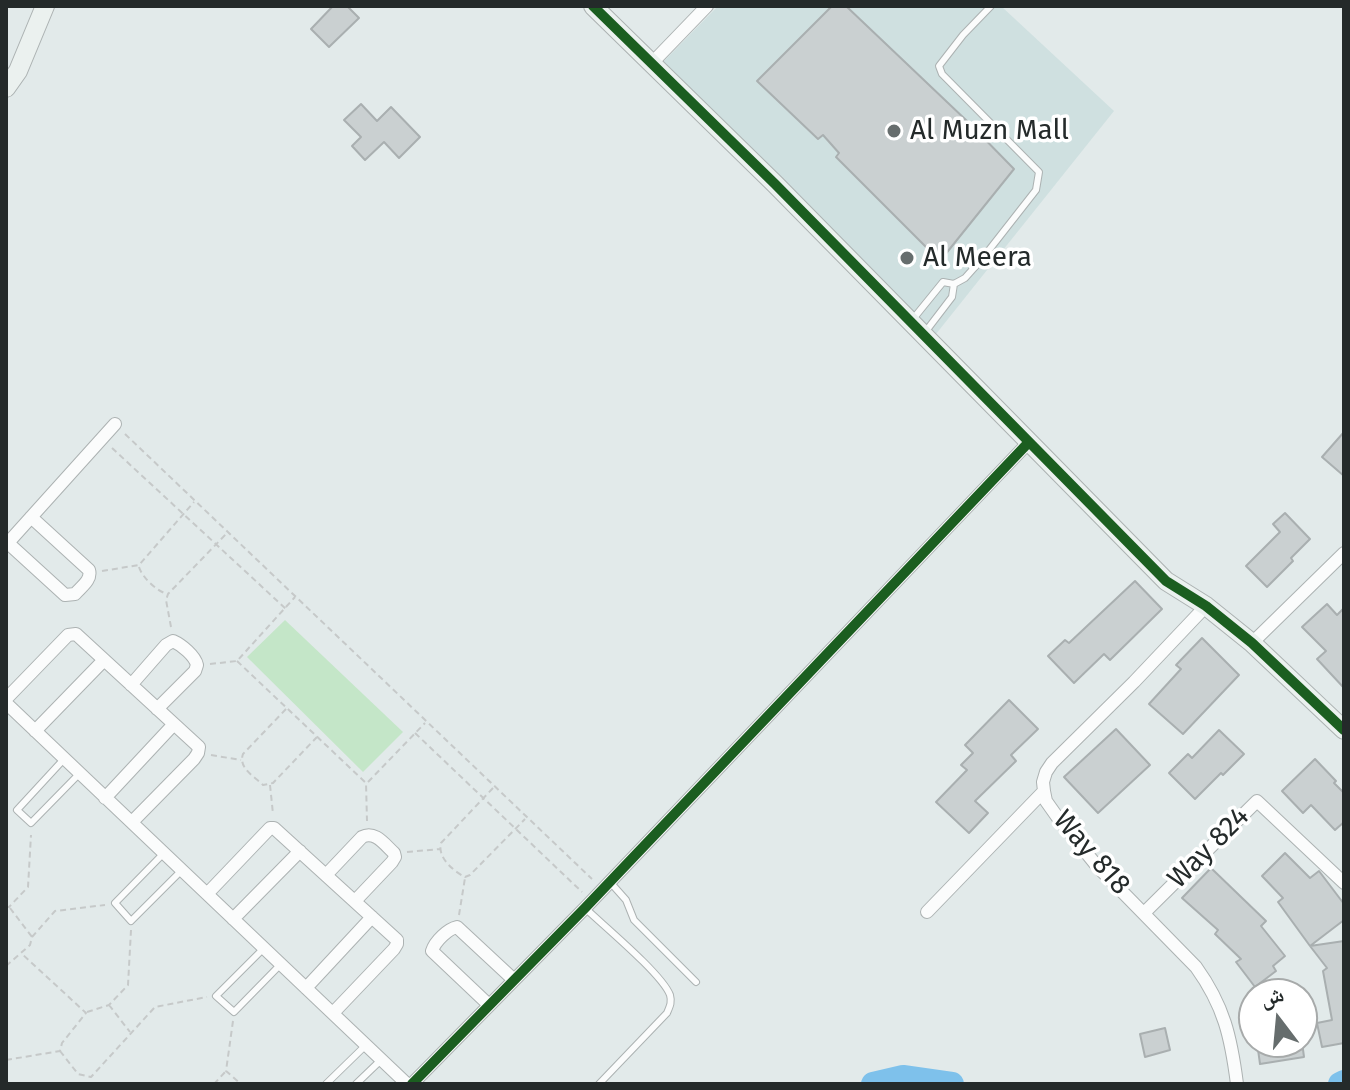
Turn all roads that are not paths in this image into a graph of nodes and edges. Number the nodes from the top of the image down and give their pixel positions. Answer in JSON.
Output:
{"nodes":[{"id":1,"x":45,"y":6,"type":"edge"},
{"id":2,"x":593,"y":6,"type":"edge"},
{"id":3,"x":707,"y":6,"type":"edge"},
{"id":4,"x":991,"y":6,"type":"edge"},
{"id":5,"x":652,"y":63,"type":"junction"},
{"id":6,"x":6,"y":88,"type":"edge"},
{"id":7,"x":954,"y":284,"type":"junction"},
{"id":8,"x":917,"y":328,"type":"junction"},
{"id":9,"x":115,"y":424,"type":"road end"},
{"id":10,"x":1029,"y":442,"type":"junction"},
{"id":11,"x":31,"y":517,"type":"junction"},
{"id":12,"x":7,"y":544,"type":"edge"},
{"id":13,"x":1344,"y":553,"type":"edge"},
{"id":14,"x":1333,"y":564,"type":"junction"},
{"id":15,"x":1344,"y":575,"type":"edge"},
{"id":16,"x":1206,"y":606,"type":"junction"},
{"id":17,"x":1252,"y":643,"type":"junction"},
{"id":18,"x":104,"y":660,"type":"junction"},
{"id":19,"x":131,"y":685,"type":"junction"},
{"id":20,"x":6,"y":701,"type":"edge"},
{"id":21,"x":157,"y":709,"type":"junction"},
{"id":22,"x":174,"y":724,"type":"junction"},
{"id":23,"x":1344,"y":730,"type":"edge"},
{"id":24,"x":35,"y":731,"type":"junction"},
{"id":25,"x":64,"y":759,"type":"junction"},
{"id":26,"x":80,"y":773,"type":"junction"},
{"id":27,"x":1044,"y":791,"type":"junction"},
{"id":28,"x":105,"y":798,"type":"junction"},
{"id":29,"x":132,"y":822,"type":"junction"},
{"id":30,"x":300,"y":851,"type":"junction"},
{"id":31,"x":164,"y":853,"type":"junction"},
{"id":32,"x":182,"y":870,"type":"junction"},
{"id":33,"x":326,"y":875,"type":"junction"},
{"id":34,"x":1344,"y":883,"type":"edge"},
{"id":35,"x":606,"y":886,"type":"junction"},
{"id":36,"x":207,"y":894,"type":"junction"},
{"id":37,"x":355,"y":901,"type":"junction"},
{"id":38,"x":588,"y":904,"type":"junction"},
{"id":39,"x":927,"y":912,"type":"dead end"},
{"id":40,"x":1145,"y":912,"type":"junction"},
{"id":41,"x":372,"y":917,"type":"junction"},
{"id":42,"x":233,"y":919,"type":"junction"},
{"id":43,"x":264,"y":948,"type":"junction"},
{"id":44,"x":281,"y":964,"type":"junction"},
{"id":45,"x":514,"y":980,"type":"junction"},
{"id":46,"x":696,"y":982,"type":"dead end"},
{"id":47,"x":306,"y":988,"type":"junction"},
{"id":48,"x":489,"y":1005,"type":"junction"},
{"id":49,"x":333,"y":1013,"type":"junction"},
{"id":50,"x":366,"y":1045,"type":"junction"},
{"id":51,"x":381,"y":1060,"type":"junction"},
{"id":52,"x":326,"y":1084,"type":"edge"},
{"id":53,"x":356,"y":1084,"type":"edge"},
{"id":54,"x":409,"y":1084,"type":"edge"},
{"id":55,"x":599,"y":1084,"type":"edge"},
{"id":56,"x":1237,"y":1084,"type":"edge"}],
"edges":[{"from":1,"to":6,"type":"street"},
{"from":2,"to":5,"type":"street"},
{"from":3,"to":5,"type":"street"},
{"from":4,"to":7,"type":"lane"},
{"from":5,"to":8,"type":"street"},
{"from":7,"to":8,"type":"lane"},
{"from":7,"to":8,"type":"lane"},
{"from":8,"to":10,"type":"street"},
{"from":9,"to":11,"type":"street"},
{"from":10,"to":16,"type":"street"},
{"from":10,"to":35,"type":"street"},
{"from":11,"to":12,"type":"street"},
{"from":11,"to":12,"type":"street"},
{"from":13,"to":14,"type":"street"},
{"from":14,"to":15,"type":"street"},
{"from":14,"to":17,"type":"street"},
{"from":16,"to":17,"type":"street"},
{"from":16,"to":27,"type":"street","name":"Way 818"},
{"from":17,"to":23,"type":"street"},
{"from":18,"to":19,"type":"street"},
{"from":18,"to":20,"type":"street"},
{"from":18,"to":24,"type":"street"},
{"from":19,"to":21,"type":"street"},
{"from":19,"to":21,"type":"street"},
{"from":20,"to":24,"type":"street"},
{"from":21,"to":22,"type":"street"},
{"from":22,"to":28,"type":"street"},
{"from":22,"to":29,"type":"street"},
{"from":24,"to":25,"type":"street"},
{"from":25,"to":26,"type":"street"},
{"from":25,"to":26,"type":"lane"},
{"from":26,"to":28,"type":"street"},
{"from":27,"to":39,"type":"street"},
{"from":27,"to":40,"type":"street","name":"Way 818"},
{"from":28,"to":29,"type":"street"},
{"from":29,"to":31,"type":"street"},
{"from":30,"to":33,"type":"street"},
{"from":30,"to":36,"type":"street"},
{"from":30,"to":42,"type":"street"},
{"from":31,"to":32,"type":"street"},
{"from":31,"to":32,"type":"lane"},
{"from":32,"to":36,"type":"street"},
{"from":33,"to":37,"type":"street"},
{"from":33,"to":37,"type":"street"},
{"from":34,"to":40,"type":"street","name":"Way 824"},
{"from":35,"to":38,"type":"street"},
{"from":35,"to":46,"type":"lane"},
{"from":36,"to":42,"type":"street"},
{"from":37,"to":41,"type":"street"},
{"from":38,"to":45,"type":"street"},
{"from":38,"to":55,"type":"lane"},
{"from":40,"to":56,"type":"street","name":"Way 818"},
{"from":41,"to":47,"type":"street"},
{"from":41,"to":49,"type":"street"},
{"from":42,"to":43,"type":"street"},
{"from":43,"to":44,"type":"street"},
{"from":43,"to":44,"type":"lane"},
{"from":44,"to":47,"type":"street"},
{"from":45,"to":48,"type":"street"},
{"from":45,"to":48,"type":"street"},
{"from":47,"to":49,"type":"street"},
{"from":48,"to":54,"type":"street"},
{"from":49,"to":50,"type":"street"},
{"from":50,"to":51,"type":"street"},
{"from":50,"to":52,"type":"lane"},
{"from":51,"to":53,"type":"lane"},
{"from":51,"to":54,"type":"street"}]}
